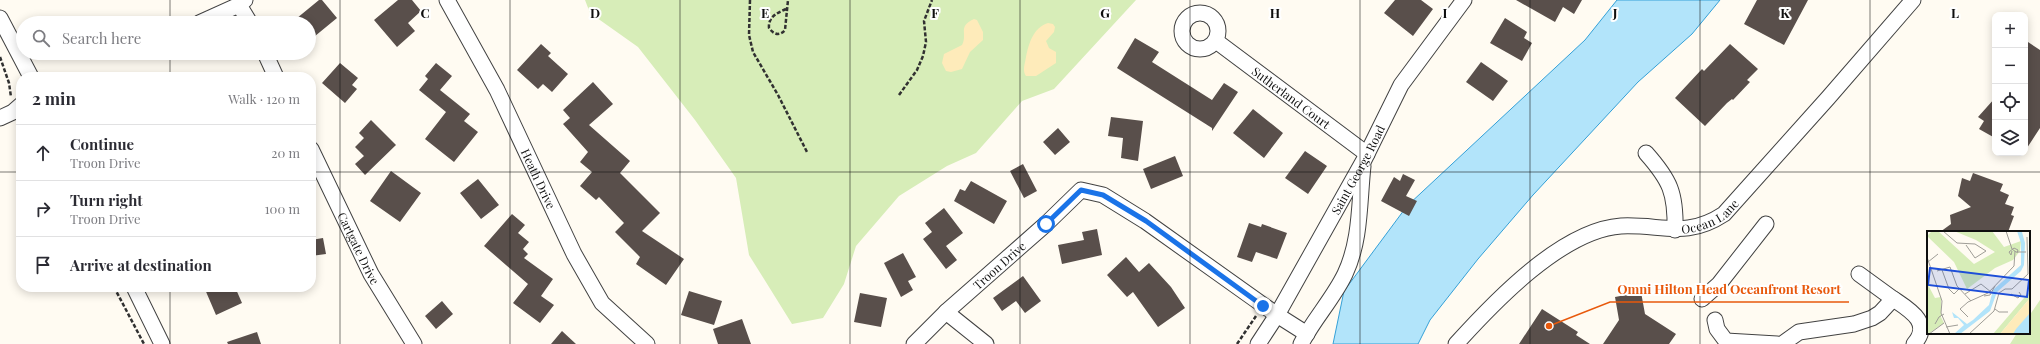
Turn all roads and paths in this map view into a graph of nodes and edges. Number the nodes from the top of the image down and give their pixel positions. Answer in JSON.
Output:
{"nodes":[{"id":1,"x":447,"y":0,"type":"edge"},
{"id":2,"x":750,"y":0,"type":"edge"},
{"id":3,"x":788,"y":0,"type":"edge"},
{"id":4,"x":932,"y":0,"type":"edge"},
{"id":5,"x":1464,"y":0,"type":"edge"},
{"id":6,"x":1913,"y":0,"type":"edge"},
{"id":7,"x":242,"y":2,"type":"edge"},
{"id":8,"x":786,"y":9,"type":"junction"},
{"id":9,"x":213,"y":16,"type":"edge"},
{"id":10,"x":247,"y":16,"type":"edge"},
{"id":11,"x":0,"y":18,"type":"edge"},
{"id":12,"x":1216,"y":41,"type":"dead end"},
{"id":13,"x":16,"y":48,"type":"edge"},
{"id":14,"x":0,"y":57,"type":"edge"},
{"id":15,"x":22,"y":60,"type":"edge"},
{"id":16,"x":268,"y":60,"type":"edge"},
{"id":17,"x":28,"y":72,"type":"edge"},
{"id":18,"x":274,"y":72,"type":"edge"},
{"id":19,"x":899,"y":95,"type":"dead end"},
{"id":20,"x":16,"y":104,"type":"edge"},
{"id":21,"x":16,"y":109,"type":"edge"},
{"id":22,"x":0,"y":118,"type":"edge"},
{"id":23,"x":807,"y":152,"type":"dead end"},
{"id":24,"x":1646,"y":153,"type":"dead end"},
{"id":25,"x":1365,"y":157,"type":"junction"},
{"id":26,"x":316,"y":159,"type":"edge"},
{"id":27,"x":1766,"y":224,"type":"dead end"},
{"id":28,"x":1674,"y":230,"type":"junction"},
{"id":29,"x":1859,"y":274,"type":"dead end"},
{"id":30,"x":117,"y":292,"type":"edge"},
{"id":31,"x":136,"y":292,"type":"edge"},
{"id":32,"x":1702,"y":299,"type":"dead end"},
{"id":33,"x":1893,"y":299,"type":"junction"},
{"id":34,"x":946,"y":312,"type":"junction"},
{"id":35,"x":1277,"y":315,"type":"junction"},
{"id":36,"x":1715,"y":320,"type":"dead end"},
{"id":37,"x":1304,"y":339,"type":"edge"},
{"id":38,"x":144,"y":344,"type":"edge"},
{"id":39,"x":162,"y":344,"type":"edge"},
{"id":40,"x":414,"y":344,"type":"edge"},
{"id":41,"x":647,"y":344,"type":"edge"},
{"id":42,"x":914,"y":344,"type":"edge"},
{"id":43,"x":986,"y":344,"type":"edge"},
{"id":44,"x":1258,"y":344,"type":"edge"},
{"id":45,"x":1456,"y":344,"type":"edge"},
{"id":46,"x":1777,"y":344,"type":"edge"},
{"id":47,"x":1782,"y":344,"type":"edge"},
{"id":48,"x":1914,"y":344,"type":"edge"}],
"edges":[{"from":1,"to":41,"type":"street","name":"Heath Drive"},
{"from":2,"to":23,"type":"path"},
{"from":3,"to":8,"type":"path"},
{"from":4,"to":19,"type":"path"},
{"from":5,"to":25,"type":"street","name":"Saint George Road"},
{"from":6,"to":28,"type":"street","name":"Ocean Lane"},
{"from":7,"to":9,"type":"street"},
{"from":7,"to":10,"type":"street"},
{"from":8,"to":8,"type":"path"},
{"from":11,"to":13,"type":"street"},
{"from":12,"to":25,"type":"street","name":"Sutherland Court"},
{"from":14,"to":20,"type":"path"},
{"from":15,"to":17,"type":"street"},
{"from":16,"to":18,"type":"street"},
{"from":21,"to":22,"type":"street"},
{"from":24,"to":28,"type":"street"},
{"from":25,"to":35,"type":"street","name":"Saint George Road"},
{"from":25,"to":37,"type":"street"},
{"from":26,"to":40,"type":"street","name":"Cartgate Drive"},
{"from":27,"to":32,"type":"street"},
{"from":28,"to":45,"type":"street","name":"Ocean Lane"},
{"from":29,"to":33,"type":"street"},
{"from":30,"to":38,"type":"path"},
{"from":31,"to":39,"type":"street"},
{"from":33,"to":47,"type":"street"},
{"from":33,"to":48,"type":"street"},
{"from":34,"to":35,"type":"street","name":"Troon Drive"},
{"from":34,"to":42,"type":"street","name":"Troon Drive"},
{"from":34,"to":43,"type":"street"},
{"from":35,"to":37,"type":"street","name":"Troon Drive"},
{"from":35,"to":44,"type":"street","name":"Saint George Road"},
{"from":36,"to":46,"type":"street"}]}
